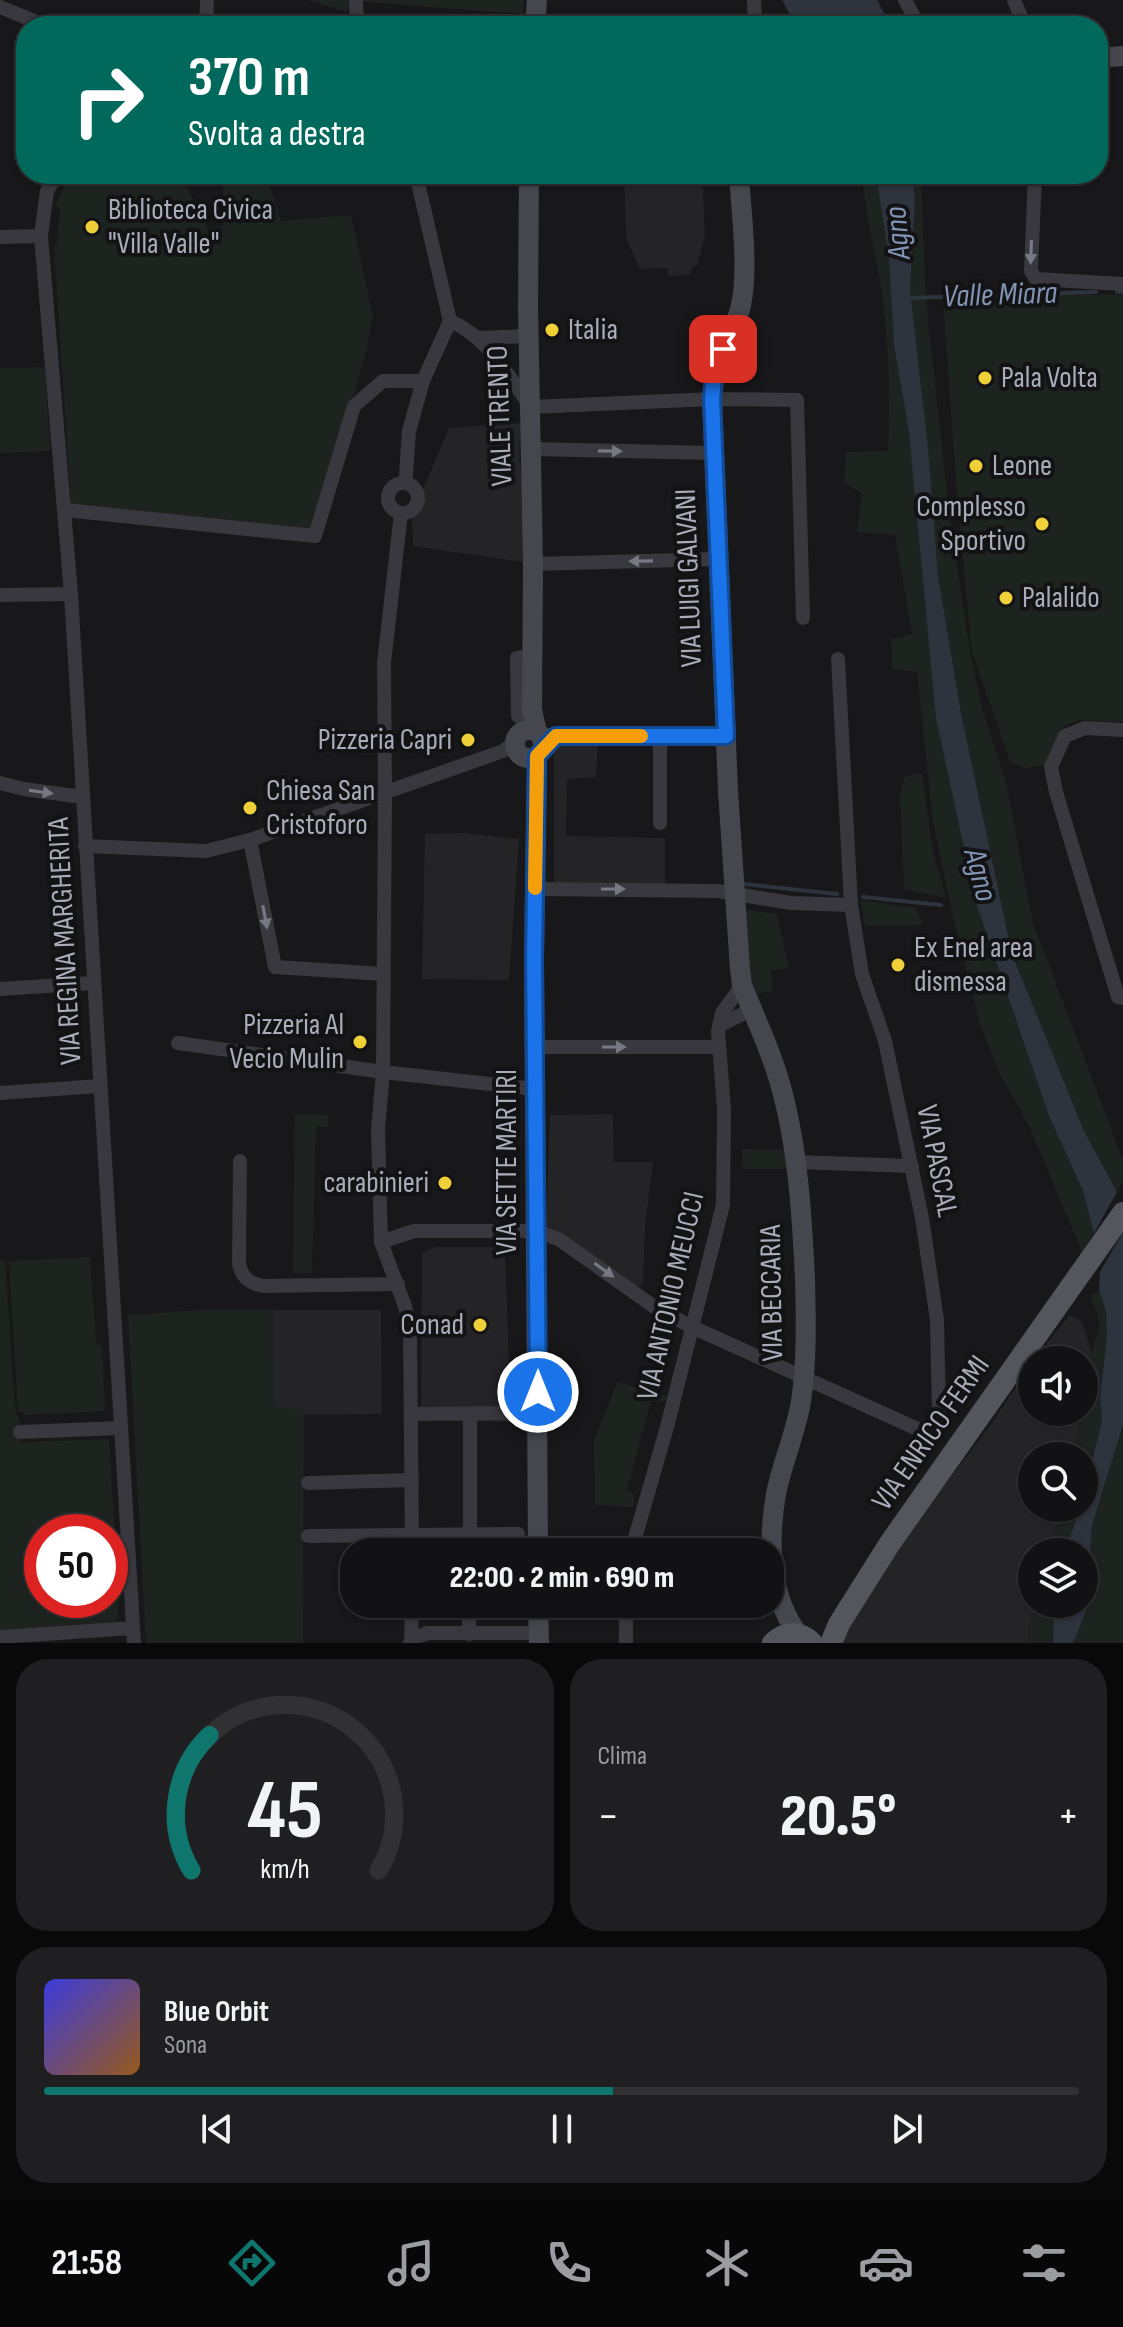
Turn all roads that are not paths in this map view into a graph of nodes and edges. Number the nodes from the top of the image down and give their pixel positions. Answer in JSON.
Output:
{"nodes":[{"id":1,"x":0,"y":7,"type":"edge"},
{"id":2,"x":22,"y":16,"type":"edge"},
{"id":3,"x":51,"y":184,"type":"edge"},
{"id":4,"x":418,"y":184,"type":"edge"},
{"id":5,"x":529,"y":184,"type":"edge"},
{"id":6,"x":739,"y":184,"type":"edge"},
{"id":7,"x":1035,"y":184,"type":"edge"},
{"id":8,"x":41,"y":236,"type":"junction"},
{"id":9,"x":0,"y":237,"type":"edge"},
{"id":10,"x":1123,"y":284,"type":"edge"},
{"id":11,"x":450,"y":321,"type":"junction"},
{"id":12,"x":528,"y":336,"type":"junction"},
{"id":13,"x":479,"y":338,"type":"junction"},
{"id":14,"x":423,"y":381,"type":"junction"},
{"id":15,"x":712,"y":399,"type":"junction"},
{"id":16,"x":531,"y":407,"type":"junction"},
{"id":17,"x":532,"y":449,"type":"junction"},
{"id":18,"x":714,"y":453,"type":"junction"},
{"id":19,"x":406,"y":475,"type":"dead end"},
{"id":20,"x":65,"y":510,"type":"junction"},
{"id":21,"x":401,"y":513,"type":"dead end"},
{"id":22,"x":718,"y":559,"type":"junction"},
{"id":23,"x":533,"y":564,"type":"junction"},
{"id":24,"x":71,"y":594,"type":"junction"},
{"id":25,"x":0,"y":595,"type":"edge"},
{"id":26,"x":803,"y":618,"type":"dead end"},
{"id":27,"x":838,"y":659,"type":"dead end"},
{"id":28,"x":1123,"y":730,"type":"edge"},
{"id":29,"x":660,"y":736,"type":"junction"},
{"id":30,"x":726,"y":736,"type":"junction"},
{"id":31,"x":529,"y":742,"type":"junction"},
{"id":32,"x":0,"y":783,"type":"edge"},
{"id":33,"x":385,"y":794,"type":"junction"},
{"id":34,"x":82,"y":797,"type":"junction"},
{"id":35,"x":660,"y":823,"type":"dead end"},
{"id":36,"x":250,"y":840,"type":"junction"},
{"id":37,"x":85,"y":846,"type":"junction"},
{"id":38,"x":535,"y":889,"type":"junction"},
{"id":39,"x":734,"y":895,"type":"junction"},
{"id":40,"x":851,"y":905,"type":"junction"},
{"id":41,"x":384,"y":974,"type":"junction"},
{"id":42,"x":93,"y":983,"type":"junction"},
{"id":43,"x":742,"y":985,"type":"junction"},
{"id":44,"x":0,"y":989,"type":"edge"},
{"id":45,"x":1123,"y":998,"type":"edge"},
{"id":46,"x":752,"y":1009,"type":"junction"},
{"id":47,"x":719,"y":1026,"type":"junction"},
{"id":48,"x":178,"y":1043,"type":"dead end"},
{"id":49,"x":536,"y":1047,"type":"junction"},
{"id":50,"x":719,"y":1047,"type":"junction"},
{"id":51,"x":383,"y":1072,"type":"junction"},
{"id":52,"x":99,"y":1086,"type":"junction"},
{"id":53,"x":535,"y":1089,"type":"junction"},
{"id":54,"x":0,"y":1093,"type":"edge"},
{"id":55,"x":240,"y":1161,"type":"dead end"},
{"id":56,"x":795,"y":1162,"type":"junction"},
{"id":57,"x":912,"y":1166,"type":"junction"},
{"id":58,"x":1123,"y":1213,"type":"edge"},
{"id":59,"x":537,"y":1231,"type":"junction"},
{"id":60,"x":381,"y":1242,"type":"junction"},
{"id":61,"x":398,"y":1284,"type":"junction"},
{"id":62,"x":692,"y":1327,"type":"junction"},
{"id":63,"x":804,"y":1378,"type":"junction"},
{"id":64,"x":519,"y":1413,"type":"dead end"},
{"id":65,"x":411,"y":1414,"type":"junction"},
{"id":66,"x":470,"y":1414,"type":"junction"},
{"id":67,"x":121,"y":1428,"type":"junction"},
{"id":68,"x":20,"y":1432,"type":"dead end"},
{"id":69,"x":412,"y":1480,"type":"junction"},
{"id":70,"x":308,"y":1483,"type":"dead end"},
{"id":71,"x":470,"y":1534,"type":"junction"},
{"id":72,"x":518,"y":1534,"type":"dead end"},
{"id":73,"x":412,"y":1535,"type":"junction"},
{"id":74,"x":308,"y":1536,"type":"dead end"},
{"id":75,"x":470,"y":1538,"type":"edge"},
{"id":76,"x":538,"y":1538,"type":"edge"},
{"id":77,"x":635,"y":1538,"type":"edge"},
{"id":78,"x":771,"y":1538,"type":"edge"},
{"id":79,"x":784,"y":1609,"type":"edge"},
{"id":80,"x":412,"y":1618,"type":"edge"},
{"id":81,"x":469,"y":1618,"type":"edge"},
{"id":82,"x":538,"y":1618,"type":"edge"},
{"id":83,"x":626,"y":1618,"type":"edge"},
{"id":84,"x":777,"y":1618,"type":"edge"},
{"id":85,"x":835,"y":1633,"type":"edge"},
{"id":86,"x":469,"y":1634,"type":"junction"},
{"id":87,"x":133,"y":1635,"type":"edge"},
{"id":88,"x":0,"y":1637,"type":"edge"},
{"id":89,"x":539,"y":1638,"type":"edge"},
{"id":90,"x":805,"y":1638,"type":"edge"},
{"id":91,"x":411,"y":1642,"type":"edge"},
{"id":92,"x":626,"y":1643,"type":"edge"},
{"id":93,"x":773,"y":1643,"type":"edge"}],
"edges":[{"from":1,"to":2,"type":"street"},
{"from":3,"to":8,"type":"street","name":"VIA REGINA MARGHERITA"},
{"from":4,"to":11,"type":"street"},
{"from":5,"to":12,"type":"street","name":"VIALE TRENTO"},
{"from":6,"to":15,"type":"street","name":"VIA LUIGI GALVANI"},
{"from":7,"to":10,"type":"street","one_way":true},
{"from":8,"to":9,"type":"street"},
{"from":8,"to":20,"type":"street","name":"VIA REGINA MARGHERITA"},
{"from":11,"to":13,"type":"street"},
{"from":11,"to":14,"type":"street"},
{"from":12,"to":13,"type":"street"},
{"from":12,"to":16,"type":"street","name":"VIALE TRENTO"},
{"from":13,"to":16,"type":"street"},
{"from":14,"to":19,"type":"street"},
{"from":14,"to":20,"type":"street"},
{"from":15,"to":16,"type":"street"},
{"from":15,"to":18,"type":"street","name":"VIA LUIGI GALVANI"},
{"from":15,"to":26,"type":"street"},
{"from":16,"to":17,"type":"street","name":"VIALE TRENTO"},
{"from":17,"to":18,"type":"street","one_way":true},
{"from":17,"to":23,"type":"street","name":"VIALE TRENTO"},
{"from":18,"to":22,"type":"street","name":"VIA LUIGI GALVANI"},
{"from":20,"to":24,"type":"street","name":"VIA REGINA MARGHERITA"},
{"from":21,"to":33,"type":"street"},
{"from":22,"to":23,"type":"street","one_way":true},
{"from":22,"to":30,"type":"street","name":"VIA LUIGI GALVANI"},
{"from":23,"to":31,"type":"street","name":"VIALE TRENTO"},
{"from":24,"to":25,"type":"street"},
{"from":24,"to":34,"type":"street","name":"VIA REGINA MARGHERITA"},
{"from":27,"to":40,"type":"street","name":"VIA PASCAL"},
{"from":28,"to":45,"type":"street"},
{"from":29,"to":30,"type":"street"},
{"from":29,"to":31,"type":"street"},
{"from":29,"to":35,"type":"street"},
{"from":30,"to":39,"type":"street","name":"VIA LUIGI GALVANI"},
{"from":31,"to":33,"type":"street"},
{"from":31,"to":38,"type":"street","name":"VIA SETTE MARTIRI"},
{"from":32,"to":34,"type":"street","one_way":true},
{"from":33,"to":36,"type":"street"},
{"from":33,"to":41,"type":"street"},
{"from":34,"to":37,"type":"street","name":"VIA REGINA MARGHERITA"},
{"from":36,"to":37,"type":"street"},
{"from":36,"to":41,"type":"street","one_way":true},
{"from":37,"to":42,"type":"street","name":"VIA REGINA MARGHERITA"},
{"from":38,"to":39,"type":"street","one_way":true},
{"from":38,"to":49,"type":"street","name":"VIA SETTE MARTIRI"},
{"from":39,"to":40,"type":"street"},
{"from":39,"to":43,"type":"street","name":"VIA LUIGI GALVANI"},
{"from":40,"to":57,"type":"street","name":"VIA PASCAL"},
{"from":41,"to":51,"type":"street"},
{"from":42,"to":44,"type":"street"},
{"from":42,"to":52,"type":"street","name":"VIA REGINA MARGHERITA"},
{"from":43,"to":46,"type":"street","name":"VIA BECCARIA"},
{"from":43,"to":47,"type":"street","name":"VIA ANTONIO MEUCCI"},
{"from":46,"to":47,"type":"street"},
{"from":46,"to":56,"type":"street","name":"VIA BECCARIA"},
{"from":47,"to":50,"type":"street","name":"VIA ANTONIO MEUCCI"},
{"from":48,"to":51,"type":"street"},
{"from":49,"to":50,"type":"street","one_way":true},
{"from":49,"to":53,"type":"street","name":"VIA SETTE MARTIRI"},
{"from":50,"to":62,"type":"street","name":"VIA ANTONIO MEUCCI"},
{"from":51,"to":53,"type":"street"},
{"from":51,"to":60,"type":"street"},
{"from":52,"to":54,"type":"street"},
{"from":52,"to":67,"type":"street","name":"VIA REGINA MARGHERITA"},
{"from":53,"to":59,"type":"street","name":"VIA SETTE MARTIRI"},
{"from":55,"to":61,"type":"street"},
{"from":56,"to":57,"type":"street"},
{"from":56,"to":63,"type":"street","name":"VIA BECCARIA"},
{"from":57,"to":63,"type":"street","name":"VIA PASCAL"},
{"from":58,"to":85,"type":"main road","name":"VIA ENRICO FERMI"},
{"from":59,"to":60,"type":"street"},
{"from":59,"to":62,"type":"street","one_way":true},
{"from":59,"to":76,"type":"street","name":"VIA SETTE MARTIRI"},
{"from":60,"to":61,"type":"street"},
{"from":61,"to":65,"type":"street"},
{"from":62,"to":63,"type":"street"},
{"from":62,"to":77,"type":"street","name":"VIA ANTONIO MEUCCI"},
{"from":63,"to":78,"type":"street","name":"VIA BECCARIA"},
{"from":64,"to":66,"type":"street"},
{"from":65,"to":66,"type":"street"},
{"from":65,"to":69,"type":"street"},
{"from":66,"to":71,"type":"street"},
{"from":67,"to":68,"type":"street"},
{"from":67,"to":87,"type":"street","name":"VIA REGINA MARGHERITA"},
{"from":69,"to":70,"type":"street"},
{"from":69,"to":73,"type":"street"},
{"from":71,"to":72,"type":"street"},
{"from":71,"to":73,"type":"street"},
{"from":71,"to":75,"type":"street"},
{"from":73,"to":74,"type":"street"},
{"from":79,"to":90,"type":"street","name":"VIA BECCARIA"},
{"from":80,"to":91,"type":"street"},
{"from":81,"to":86,"type":"street"},
{"from":82,"to":89,"type":"street"},
{"from":83,"to":92,"type":"street"},
{"from":84,"to":93,"type":"street","name":"VIA BECCARIA"},
{"from":85,"to":90,"type":"main road","name":"VIA ENRICO FERMI"},
{"from":86,"to":89,"type":"street"},
{"from":86,"to":91,"type":"street"},
{"from":87,"to":88,"type":"street"},
{"from":90,"to":93,"type":"main road","name":"VIA ENRICO FERMI"}]}
